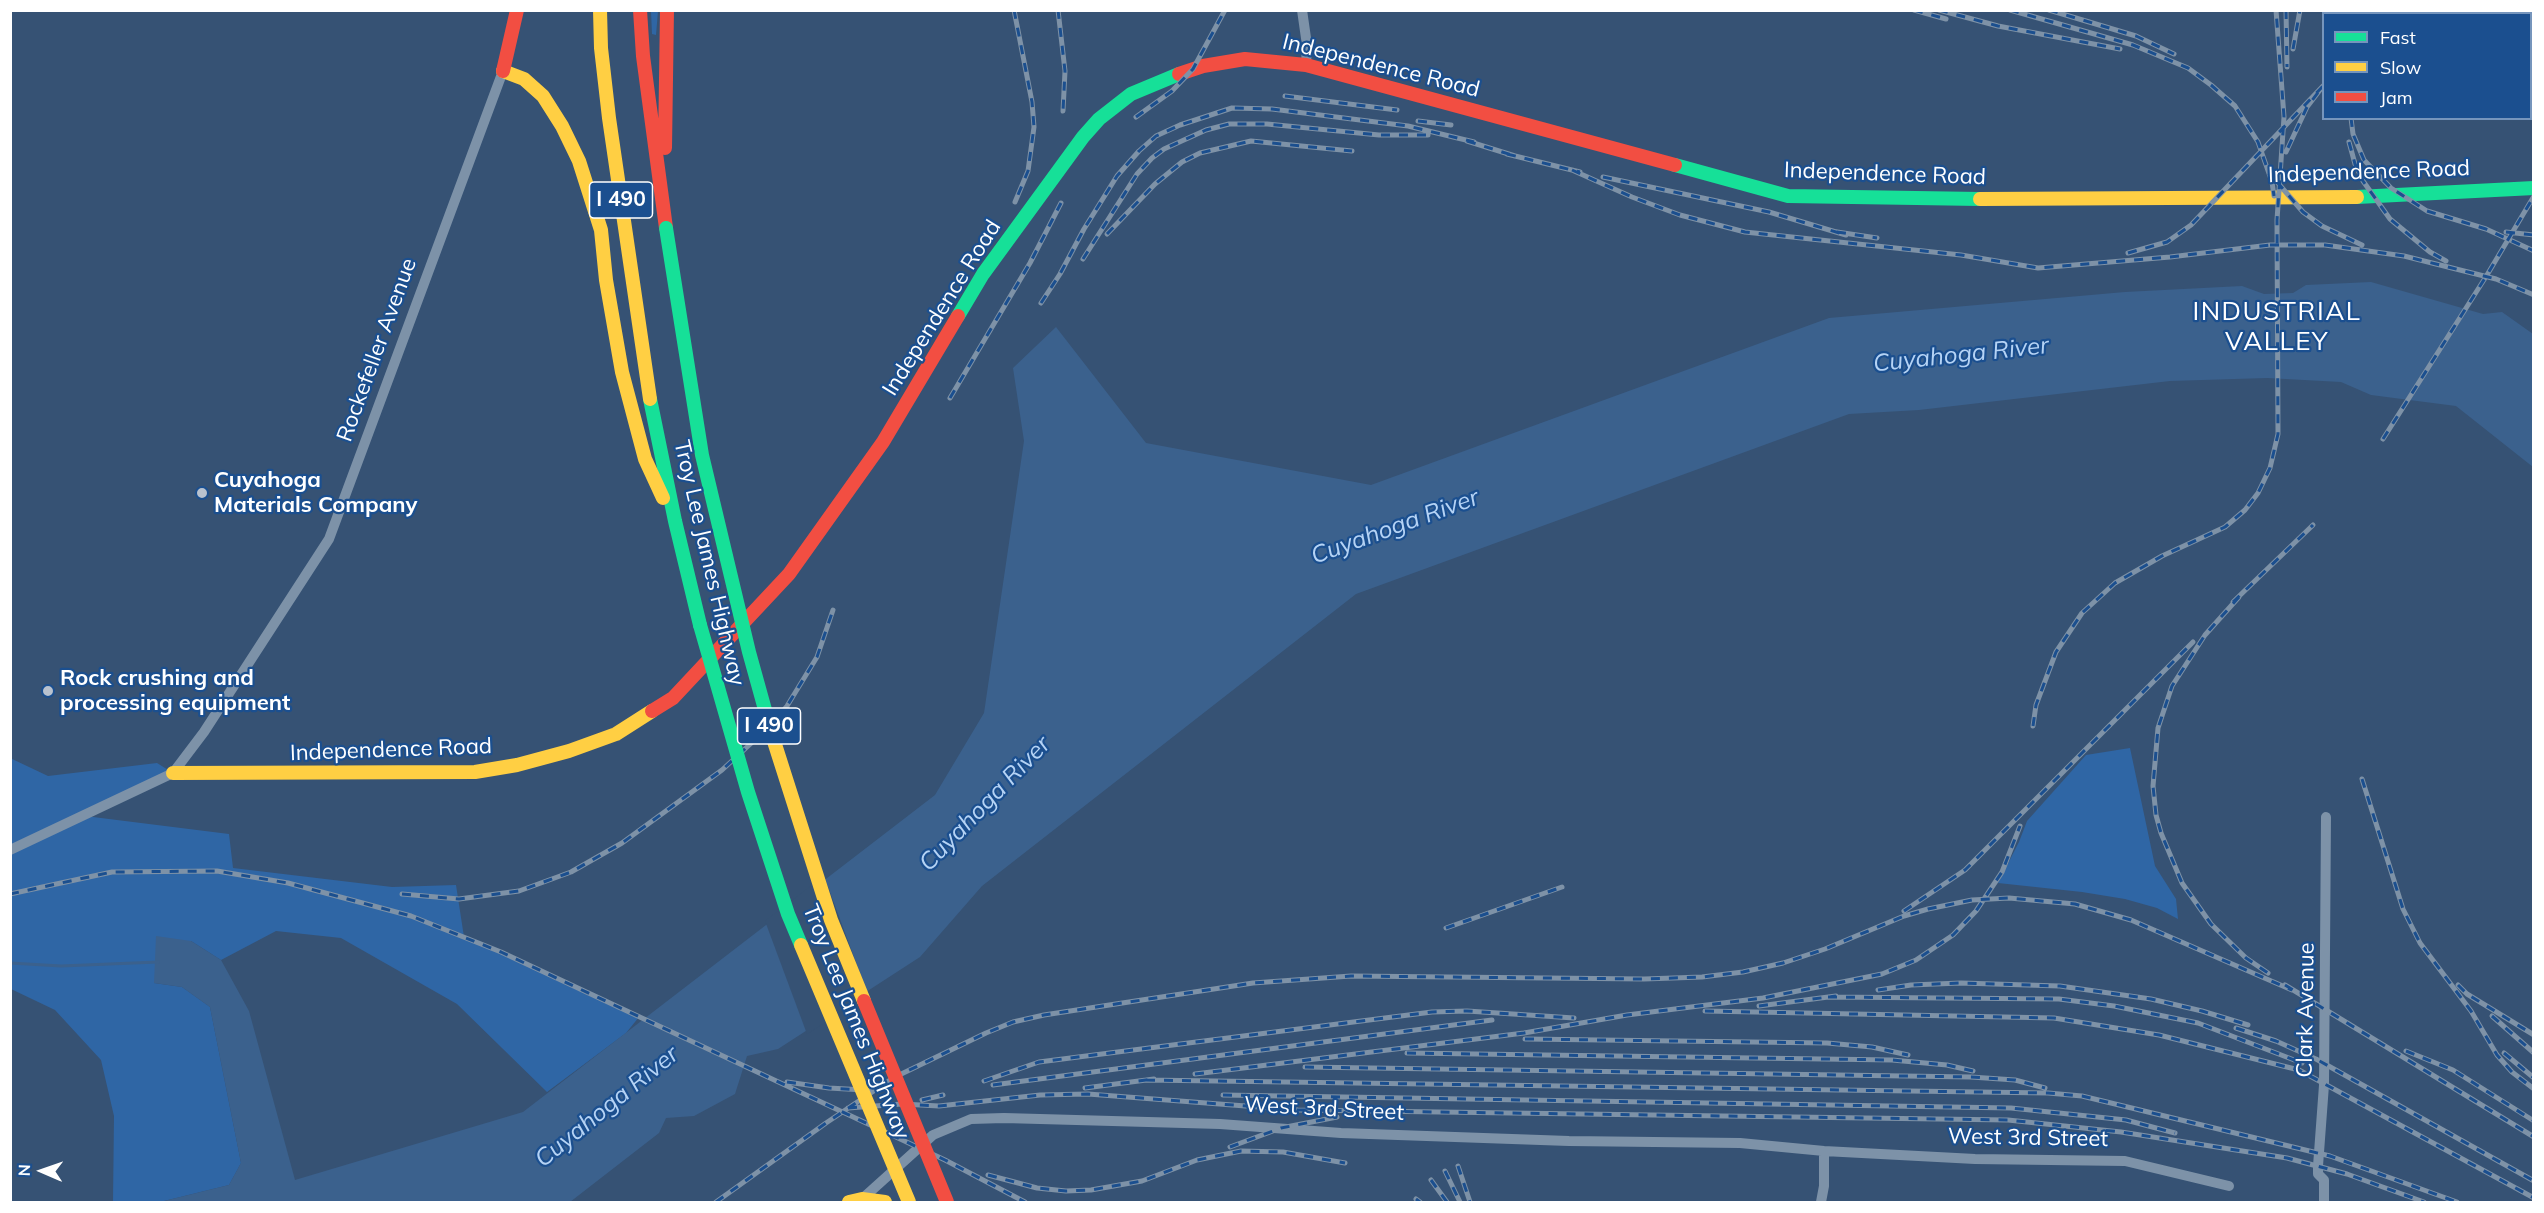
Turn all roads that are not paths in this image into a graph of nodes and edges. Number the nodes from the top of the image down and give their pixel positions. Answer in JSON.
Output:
{"nodes":[{"id":1,"x":517,"y":10,"type":"edge"},
{"id":2,"x":594,"y":10,"type":"edge"},
{"id":3,"x":600,"y":10,"type":"edge"},
{"id":4,"x":640,"y":10,"type":"edge"},
{"id":5,"x":667,"y":10,"type":"edge"},
{"id":6,"x":1302,"y":10,"type":"edge"},
{"id":7,"x":601,"y":48,"type":"junction"},
{"id":8,"x":1306,"y":65,"type":"junction"},
{"id":9,"x":503,"y":72,"type":"junction"},
{"id":10,"x":2534,"y":188,"type":"edge"},
{"id":11,"x":666,"y":228,"type":"junction"},
{"id":12,"x":675,"y":521,"type":"junction"},
{"id":13,"x":173,"y":773,"type":"junction"},
{"id":14,"x":2326,"y":817,"type":"dead end"},
{"id":15,"x":10,"y":850,"type":"edge"},
{"id":16,"x":1824,"y":1152,"type":"junction"},
{"id":17,"x":2229,"y":1186,"type":"dead end"},
{"id":18,"x":856,"y":1201,"type":"edge"},
{"id":19,"x":885,"y":1203,"type":"edge"},
{"id":20,"x":909,"y":1203,"type":"edge"},
{"id":21,"x":947,"y":1203,"type":"edge"},
{"id":22,"x":1821,"y":1203,"type":"edge"},
{"id":23,"x":2324,"y":1203,"type":"edge"}],
"edges":[{"from":1,"to":9,"type":"main road","name":"Rockefeller Avenue"},
{"from":2,"to":7,"type":"main road"},
{"from":3,"to":7,"type":"main road","name":"Troy Lee James Highway","number":"I 490"},
{"from":4,"to":11,"type":"main road","name":"Troy Lee James Highway","number":"I 490"},
{"from":5,"to":11,"type":"main road"},
{"from":6,"to":8,"type":"street"},
{"from":7,"to":12,"type":"main road","name":"Troy Lee James Highway","number":"I 490"},
{"from":8,"to":10,"type":"main road","name":"Independence Road"},
{"from":8,"to":13,"type":"main road","name":"Independence Road"},
{"from":9,"to":12,"type":"main road"},
{"from":9,"to":13,"type":"street","name":"Rockefeller Avenue"},
{"from":11,"to":21,"type":"main road","name":"Troy Lee James Highway","number":"I 490","bridge":true},
{"from":12,"to":20,"type":"main road","name":"Troy Lee James Highway","number":"I 490","bridge":true},
{"from":13,"to":15,"type":"street","name":"Rockefeller Avenue"},
{"from":14,"to":23,"type":"street","name":"Clark Avenue"},
{"from":16,"to":17,"type":"street","name":"West 3rd Street"},
{"from":16,"to":18,"type":"street","name":"West 3rd Street"},
{"from":16,"to":22,"type":"street"},
{"from":18,"to":19,"type":"main road"}]}
